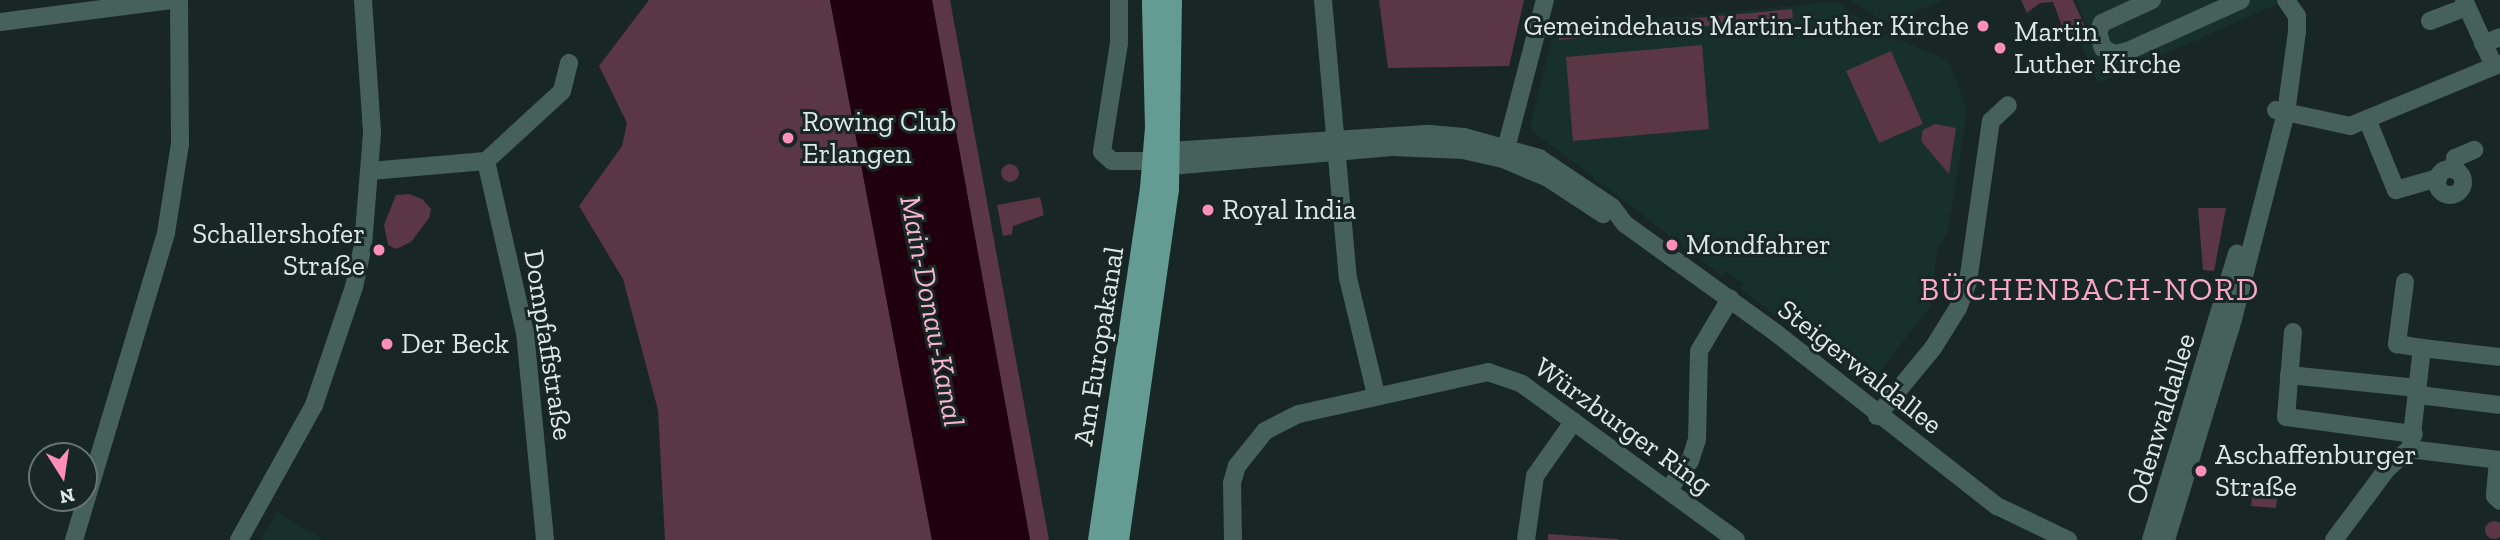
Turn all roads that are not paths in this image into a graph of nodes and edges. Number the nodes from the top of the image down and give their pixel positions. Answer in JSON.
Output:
{"nodes":[{"id":1,"x":172,"y":0,"type":"edge"},
{"id":2,"x":179,"y":0,"type":"edge"},
{"id":3,"x":363,"y":0,"type":"edge"},
{"id":4,"x":1119,"y":0,"type":"edge"},
{"id":5,"x":1152,"y":0,"type":"edge"},
{"id":6,"x":1171,"y":0,"type":"edge"},
{"id":7,"x":1323,"y":0,"type":"edge"},
{"id":8,"x":1545,"y":0,"type":"edge"},
{"id":9,"x":2152,"y":0,"type":"edge"},
{"id":10,"x":2241,"y":0,"type":"edge"},
{"id":11,"x":2286,"y":0,"type":"edge"},
{"id":12,"x":2465,"y":3,"type":"edge"},
{"id":13,"x":2430,"y":21,"type":"dead end"},
{"id":14,"x":0,"y":22,"type":"edge"},
{"id":15,"x":2492,"y":40,"type":"edge"},
{"id":16,"x":569,"y":64,"type":"dead end"},
{"id":17,"x":2497,"y":65,"type":"edge"},
{"id":18,"x":2008,"y":105,"type":"dead end"},
{"id":19,"x":2280,"y":111,"type":"junction"},
{"id":20,"x":2367,"y":119,"type":"junction"},
{"id":21,"x":1336,"y":145,"type":"junction"},
{"id":22,"x":2474,"y":150,"type":"dead end"},
{"id":23,"x":1504,"y":152,"type":"junction"},
{"id":24,"x":1164,"y":159,"type":"junction"},
{"id":25,"x":486,"y":161,"type":"junction"},
{"id":26,"x":370,"y":171,"type":"junction"},
{"id":27,"x":2405,"y":282,"type":"dead end"},
{"id":28,"x":1730,"y":299,"type":"junction"},
{"id":29,"x":2293,"y":332,"type":"dead end"},
{"id":30,"x":2422,"y":348,"type":"junction"},
{"id":31,"x":2500,"y":357,"type":"edge"},
{"id":32,"x":2289,"y":375,"type":"junction"},
{"id":33,"x":2418,"y":391,"type":"junction"},
{"id":34,"x":1376,"y":395,"type":"junction"},
{"id":35,"x":2500,"y":405,"type":"edge"},
{"id":36,"x":1877,"y":416,"type":"junction"},
{"id":37,"x":1574,"y":421,"type":"junction"},
{"id":38,"x":2412,"y":442,"type":"junction"},
{"id":39,"x":2499,"y":460,"type":"edge"},
{"id":40,"x":1668,"y":490,"type":"junction"},
{"id":41,"x":2500,"y":500,"type":"edge"},
{"id":42,"x":74,"y":540,"type":"edge"},
{"id":43,"x":239,"y":540,"type":"edge"},
{"id":44,"x":545,"y":540,"type":"edge"},
{"id":45,"x":1098,"y":540,"type":"edge"},
{"id":46,"x":1118,"y":540,"type":"edge"},
{"id":47,"x":1233,"y":540,"type":"edge"},
{"id":48,"x":1526,"y":540,"type":"edge"},
{"id":49,"x":1736,"y":540,"type":"edge"},
{"id":50,"x":2068,"y":540,"type":"edge"},
{"id":51,"x":2151,"y":540,"type":"edge"},
{"id":52,"x":2166,"y":540,"type":"edge"},
{"id":53,"x":2334,"y":540,"type":"edge"}],
"edges":[{"from":1,"to":14,"type":"street"},
{"from":2,"to":42,"type":"street"},
{"from":3,"to":26,"type":"street"},
{"from":4,"to":24,"type":"street"},
{"from":5,"to":24,"type":"main road","name":"Am Europakanal"},
{"from":6,"to":24,"type":"main road","name":"Am Europakanal"},
{"from":7,"to":21,"type":"street"},
{"from":8,"to":23,"type":"street"},
{"from":9,"to":10,"type":"street"},
{"from":11,"to":19,"type":"street","name":"Odenwaldallee"},
{"from":12,"to":13,"type":"street"},
{"from":12,"to":15,"type":"street"},
{"from":15,"to":17,"type":"street"},
{"from":16,"to":25,"type":"street"},
{"from":17,"to":20,"type":"street"},
{"from":18,"to":36,"type":"street"},
{"from":19,"to":20,"type":"street"},
{"from":19,"to":51,"type":"street","name":"Odenwaldallee"},
{"from":19,"to":52,"type":"street","name":"Odenwaldallee"},
{"from":20,"to":22,"type":"street"},
{"from":21,"to":23,"type":"street","name":"Steigerwaldallee"},
{"from":21,"to":24,"type":"street","name":"Steigerwaldallee"},
{"from":21,"to":34,"type":"street"},
{"from":23,"to":28,"type":"street","name":"Steigerwaldallee"},
{"from":24,"to":45,"type":"main road","name":"Am Europakanal"},
{"from":24,"to":46,"type":"main road","name":"Am Europakanal"},
{"from":25,"to":26,"type":"street"},
{"from":25,"to":44,"type":"street","name":"Dompfaffstraße"},
{"from":26,"to":43,"type":"street"},
{"from":27,"to":30,"type":"street"},
{"from":28,"to":36,"type":"street","name":"Steigerwaldallee"},
{"from":28,"to":40,"type":"street"},
{"from":29,"to":32,"type":"street"},
{"from":30,"to":31,"type":"street"},
{"from":30,"to":33,"type":"street"},
{"from":32,"to":33,"type":"street"},
{"from":32,"to":38,"type":"street"},
{"from":33,"to":35,"type":"street"},
{"from":33,"to":38,"type":"street"},
{"from":34,"to":37,"type":"street","name":"Würzburger Ring"},
{"from":34,"to":47,"type":"street","name":"Würzburger Ring"},
{"from":36,"to":50,"type":"street","name":"Steigerwaldallee"},
{"from":37,"to":40,"type":"street","name":"Würzburger Ring"},
{"from":37,"to":48,"type":"street"},
{"from":38,"to":39,"type":"street"},
{"from":38,"to":53,"type":"street"},
{"from":39,"to":41,"type":"street"},
{"from":40,"to":49,"type":"street","name":"Würzburger Ring"}]}
